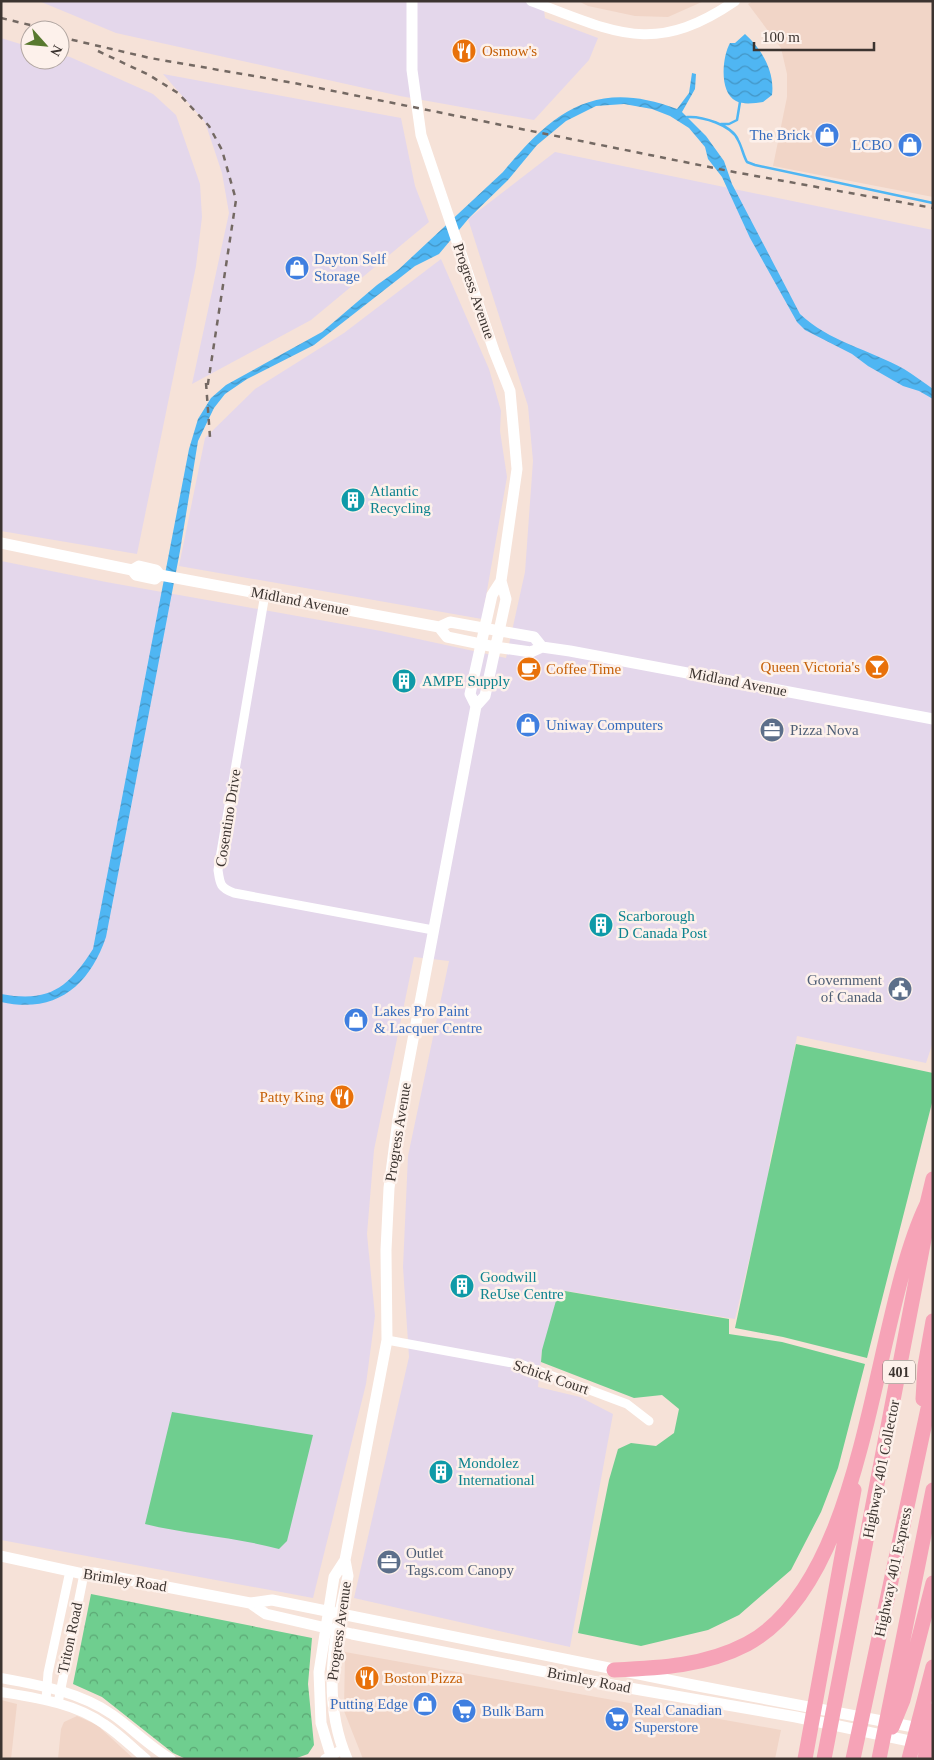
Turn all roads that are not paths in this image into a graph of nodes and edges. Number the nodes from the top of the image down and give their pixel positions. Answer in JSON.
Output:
{"nodes":[{"id":1,"x":412,"y":1,"type":"edge"},
{"id":2,"x":531,"y":1,"type":"edge"},
{"id":3,"x":735,"y":1,"type":"edge"},
{"id":4,"x":1,"y":542,"type":"edge"},
{"id":5,"x":501,"y":581,"type":"junction"},
{"id":6,"x":265,"y":594,"type":"junction"},
{"id":7,"x":439,"y":627,"type":"junction"},
{"id":8,"x":483,"y":628,"type":"junction"},
{"id":9,"x":498,"y":631,"type":"junction"},
{"id":10,"x":480,"y":644,"type":"junction"},
{"id":11,"x":494,"y":647,"type":"junction"},
{"id":12,"x":542,"y":647,"type":"junction"},
{"id":13,"x":476,"y":706,"type":"junction"},
{"id":14,"x":933,"y":719,"type":"edge"},
{"id":15,"x":433,"y":930,"type":"junction"},
{"id":16,"x":933,"y":1179,"type":"edge"},
{"id":17,"x":927,"y":1204,"type":"junction"},
{"id":18,"x":933,"y":1322,"type":"edge"},
{"id":19,"x":387,"y":1340,"type":"junction"},
{"id":20,"x":933,"y":1385,"type":"edge"},
{"id":21,"x":649,"y":1421,"type":"dead end"},
{"id":22,"x":920,"y":1442,"type":"junction"},
{"id":23,"x":855,"y":1471,"type":"junction"},
{"id":24,"x":933,"y":1490,"type":"edge"},
{"id":25,"x":1,"y":1556,"type":"edge"},
{"id":26,"x":346,"y":1560,"type":"junction"},
{"id":27,"x":70,"y":1571,"type":"junction"},
{"id":28,"x":84,"y":1574,"type":"junction"},
{"id":29,"x":933,"y":1583,"type":"edge"},
{"id":30,"x":250,"y":1603,"type":"junction"},
{"id":31,"x":327,"y":1611,"type":"junction"},
{"id":32,"x":340,"y":1614,"type":"junction"},
{"id":33,"x":325,"y":1627,"type":"junction"},
{"id":34,"x":338,"y":1630,"type":"junction"},
{"id":35,"x":466,"y":1639,"type":"junction"},
{"id":36,"x":463,"y":1654,"type":"junction"},
{"id":37,"x":933,"y":1667,"type":"edge"},
{"id":38,"x":614,"y":1670,"type":"junction"},
{"id":39,"x":1,"y":1678,"type":"edge"},
{"id":40,"x":47,"y":1687,"type":"junction"},
{"id":41,"x":60,"y":1691,"type":"junction"},
{"id":42,"x":1,"y":1692,"type":"edge"},
{"id":43,"x":46,"y":1700,"type":"junction"},
{"id":44,"x":58,"y":1703,"type":"junction"},
{"id":45,"x":933,"y":1711,"type":"edge"},
{"id":46,"x":933,"y":1730,"type":"edge"},
{"id":47,"x":933,"y":1746,"type":"edge"},
{"id":48,"x":345,"y":1754,"type":"edge"},
{"id":49,"x":329,"y":1758,"type":"edge"},
{"id":50,"x":146,"y":1759,"type":"edge"},
{"id":51,"x":171,"y":1759,"type":"edge"},
{"id":52,"x":805,"y":1759,"type":"edge"},
{"id":53,"x":824,"y":1759,"type":"edge"},
{"id":54,"x":853,"y":1759,"type":"edge"},
{"id":55,"x":879,"y":1759,"type":"edge"},
{"id":56,"x":909,"y":1759,"type":"edge"},
{"id":57,"x":925,"y":1759,"type":"edge"}],
"edges":[{"from":1,"to":5,"type":"main road","name":"Progress Avenue"},
{"from":2,"to":3,"type":"street"},
{"from":4,"to":6,"type":"main road","name":"Midland Avenue"},
{"from":5,"to":8,"type":"main road","name":"Progress Avenue"},
{"from":5,"to":9,"type":"main road","name":"Progress Avenue"},
{"from":6,"to":7,"type":"main road","name":"Midland Avenue"},
{"from":6,"to":15,"type":"street","name":"Cosentino Drive"},
{"from":7,"to":8,"type":"main road","name":"Midland Avenue"},
{"from":7,"to":10,"type":"main road","name":"Midland Avenue"},
{"from":8,"to":9,"type":"main road","name":"Midland Avenue"},
{"from":8,"to":10,"type":"main road","name":"Progress Avenue"},
{"from":9,"to":11,"type":"main road","name":"Progress Avenue"},
{"from":9,"to":12,"type":"main road","name":"Midland Avenue"},
{"from":10,"to":11,"type":"main road","name":"Midland Avenue"},
{"from":10,"to":13,"type":"main road","name":"Progress Avenue"},
{"from":11,"to":12,"type":"main road","name":"Midland Avenue"},
{"from":11,"to":13,"type":"main road","name":"Progress Avenue"},
{"from":12,"to":14,"type":"main road","name":"Midland Avenue"},
{"from":13,"to":15,"type":"main road","name":"Progress Avenue"},
{"from":15,"to":19,"type":"main road","name":"Progress Avenue"},
{"from":16,"to":17,"type":"highway","name":"Highway 401 Collector","number":"401"},
{"from":17,"to":23,"type":"highway"},
{"from":17,"to":53,"type":"highway","name":"Highway 401 Collector","number":"401"},
{"from":18,"to":22,"type":"highway"},
{"from":19,"to":21,"type":"street","name":"Schick Court"},
{"from":19,"to":26,"type":"main road","name":"Progress Avenue"},
{"from":20,"to":22,"type":"highway","name":"Highway 401 Express","number":"401"},
{"from":22,"to":54,"type":"highway","name":"Highway 401 Express","number":"401"},
{"from":23,"to":38,"type":"highway"},
{"from":23,"to":52,"type":"highway"},
{"from":24,"to":55,"type":"highway","name":"Highway 401 Express"},
{"from":25,"to":27,"type":"main road","name":"Brimley Road"},
{"from":26,"to":31,"type":"main road","name":"Progress Avenue"},
{"from":26,"to":32,"type":"main road","name":"Progress Avenue"},
{"from":27,"to":28,"type":"main road","name":"Brimley Road"},
{"from":27,"to":40,"type":"street","name":"Triton Road"},
{"from":28,"to":30,"type":"main road","name":"Brimley Road"},
{"from":28,"to":41,"type":"street","name":"Triton Road"},
{"from":29,"to":55,"type":"highway"},
{"from":30,"to":31,"type":"main road","name":"Brimley Road"},
{"from":30,"to":33,"type":"main road","name":"Brimley Road"},
{"from":31,"to":32,"type":"main road","name":"Brimley Road"},
{"from":31,"to":33,"type":"main road","name":"Progress Avenue"},
{"from":32,"to":34,"type":"main road","name":"Progress Avenue"},
{"from":32,"to":35,"type":"main road","name":"Brimley Road"},
{"from":33,"to":34,"type":"main road","name":"Brimley Road"},
{"from":33,"to":49,"type":"main road","name":"Progress Avenue"},
{"from":34,"to":36,"type":"main road","name":"Brimley Road"},
{"from":34,"to":48,"type":"main road","name":"Progress Avenue"},
{"from":35,"to":36,"type":"main road"},
{"from":35,"to":38,"type":"main road","name":"Brimley Road"},
{"from":36,"to":47,"type":"main road","name":"Brimley Road"},
{"from":37,"to":56,"type":"highway"},
{"from":38,"to":46,"type":"main road","name":"Brimley Road"},
{"from":39,"to":40,"type":"street"},
{"from":40,"to":41,"type":"street"},
{"from":40,"to":43,"type":"street","name":"Triton Road"},
{"from":41,"to":44,"type":"street","name":"Triton Road"},
{"from":41,"to":51,"type":"street"},
{"from":42,"to":43,"type":"street"},
{"from":43,"to":44,"type":"street"},
{"from":44,"to":50,"type":"street"},
{"from":45,"to":57,"type":"highway"},
{"from":48,"to":49,"type":"street"}]}
